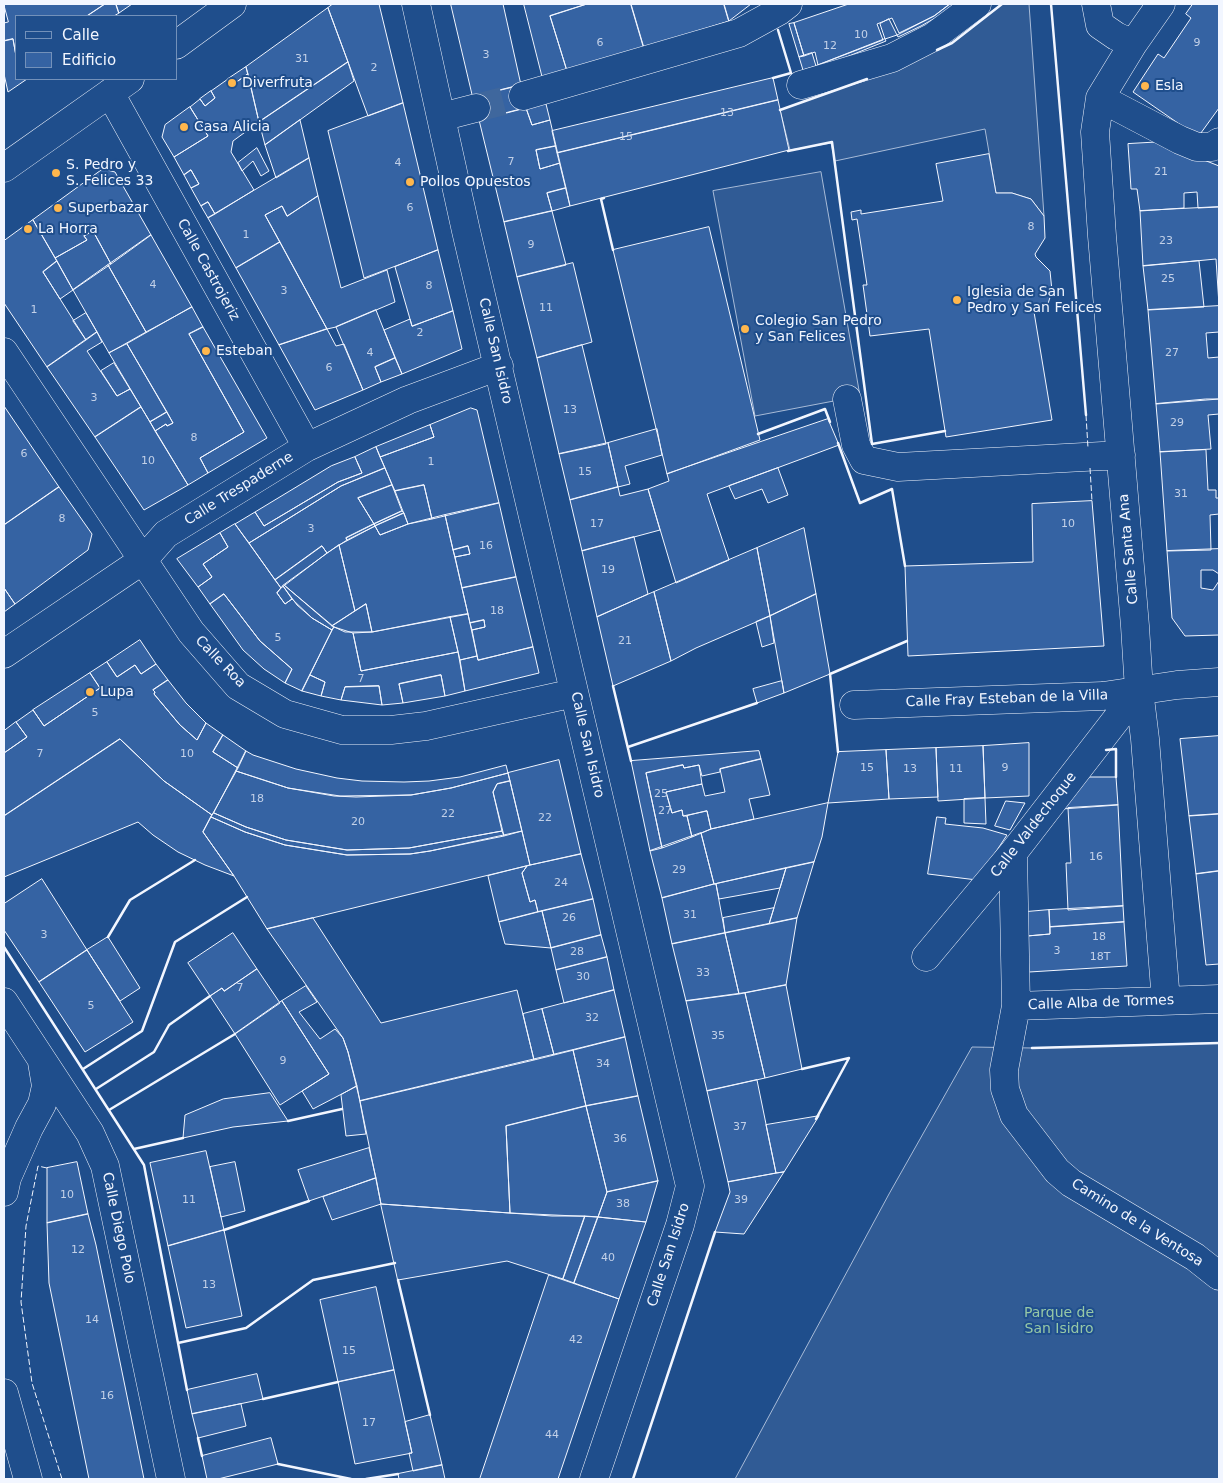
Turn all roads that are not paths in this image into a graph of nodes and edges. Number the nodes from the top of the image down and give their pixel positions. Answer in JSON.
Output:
{"nodes":[{"id":1,"x":232,"y":4,"type":"edge"},
{"id":2,"x":416,"y":4,"type":"edge"},
{"id":3,"x":788,"y":4,"type":"edge"},
{"id":4,"x":977,"y":4,"type":"edge"},
{"id":5,"x":1096,"y":4,"type":"edge"},
{"id":6,"x":1161,"y":4,"type":"edge"},
{"id":7,"x":178,"y":44,"type":"edge"},
{"id":8,"x":1133,"y":44,"type":"junction"},
{"id":9,"x":801,"y":85,"type":"dead end"},
{"id":10,"x":120,"y":86,"type":"edge"},
{"id":11,"x":523,"y":96,"type":"tunnel mouth"},
{"id":12,"x":1100,"y":98,"type":"junction"},
{"id":13,"x":476,"y":108,"type":"tunnel mouth"},
{"id":14,"x":440,"y":117,"type":"junction"},
{"id":15,"x":1219,"y":142,"type":"edge"},
{"id":16,"x":4,"y":168,"type":"edge"},
{"id":17,"x":4,"y":352,"type":"edge"},
{"id":18,"x":499,"y":366,"type":"junction"},
{"id":19,"x":847,"y":399,"type":"dead end"},
{"id":20,"x":307,"y":447,"type":"junction"},
{"id":21,"x":1121,"y":455,"type":"junction"},
{"id":22,"x":143,"y":560,"type":"junction"},
{"id":23,"x":4,"y":654,"type":"edge"},
{"id":24,"x":1219,"y":682,"type":"edge"},
{"id":25,"x":1139,"y":690,"type":"junction"},
{"id":26,"x":574,"y":693,"type":"junction"},
{"id":27,"x":854,"y":705,"type":"dead end"},
{"id":28,"x":1013,"y":853,"type":"junction"},
{"id":29,"x":926,"y":957,"type":"dead end"},
{"id":30,"x":1219,"y":999,"type":"edge"},
{"id":31,"x":1166,"y":1001,"type":"junction"},
{"id":32,"x":4,"y":1002,"type":"edge"},
{"id":33,"x":1016,"y":1006,"type":"junction"},
{"id":34,"x":42,"y":1061,"type":"junction"},
{"id":35,"x":4,"y":1192,"type":"edge"},
{"id":36,"x":1219,"y":1276,"type":"edge"},
{"id":37,"x":4,"y":1393,"type":"edge"},
{"id":38,"x":28,"y":1479,"type":"edge"},
{"id":39,"x":171,"y":1479,"type":"edge"},
{"id":40,"x":594,"y":1479,"type":"edge"}],
"edges":[{"from":1,"to":7,"type":"street"},
{"from":2,"to":14,"type":"street","name":"Calle San Isidro"},
{"from":3,"to":11,"type":"street"},
{"from":4,"to":9,"type":"street"},
{"from":5,"to":8,"type":"street"},
{"from":6,"to":8,"type":"street","name":"Calle Santa Ana"},
{"from":8,"to":12,"type":"street","name":"Calle Santa Ana"},
{"from":10,"to":16,"type":"street"},
{"from":10,"to":20,"type":"street","name":"Calle Castrojeriz"},
{"from":12,"to":15,"type":"street"},
{"from":12,"to":21,"type":"street","name":"Calle Santa Ana"},
{"from":13,"to":14,"type":"street"},
{"from":14,"to":18,"type":"street","name":"Calle San Isidro"},
{"from":17,"to":22,"type":"street","name":"Calle Roa"},
{"from":18,"to":20,"type":"street","name":"Calle Trespaderne"},
{"from":18,"to":26,"type":"street","name":"Calle San Isidro"},
{"from":19,"to":21,"type":"street"},
{"from":20,"to":22,"type":"street","name":"Calle Trespaderne"},
{"from":21,"to":25,"type":"street","name":"Calle Santa Ana"},
{"from":22,"to":23,"type":"street","name":"Calle Trespaderne"},
{"from":22,"to":26,"type":"street","name":"Calle Roa"},
{"from":24,"to":25,"type":"street","name":"Calle Fray Esteban de la Villa"},
{"from":25,"to":27,"type":"street","name":"Calle Fray Esteban de la Villa"},
{"from":25,"to":28,"type":"street","name":"Calle Valdechoque"},
{"from":25,"to":31,"type":"street","name":"Calle Santa Ana"},
{"from":26,"to":40,"type":"street","name":"Calle San Isidro"},
{"from":28,"to":29,"type":"street","name":"Calle Valdechoque"},
{"from":28,"to":33,"type":"street","name":"Calle Alba de Tormes"},
{"from":30,"to":31,"type":"street","name":"Calle Alba de Tormes"},
{"from":31,"to":33,"type":"street","name":"Calle Alba de Tormes"},
{"from":32,"to":34,"type":"street","name":"Calle Diego Polo"},
{"from":33,"to":36,"type":"street","name":"Camino de la Ventosa"},
{"from":34,"to":35,"type":"street"},
{"from":34,"to":39,"type":"street","name":"Calle Diego Polo"},
{"from":37,"to":38,"type":"street"}]}
